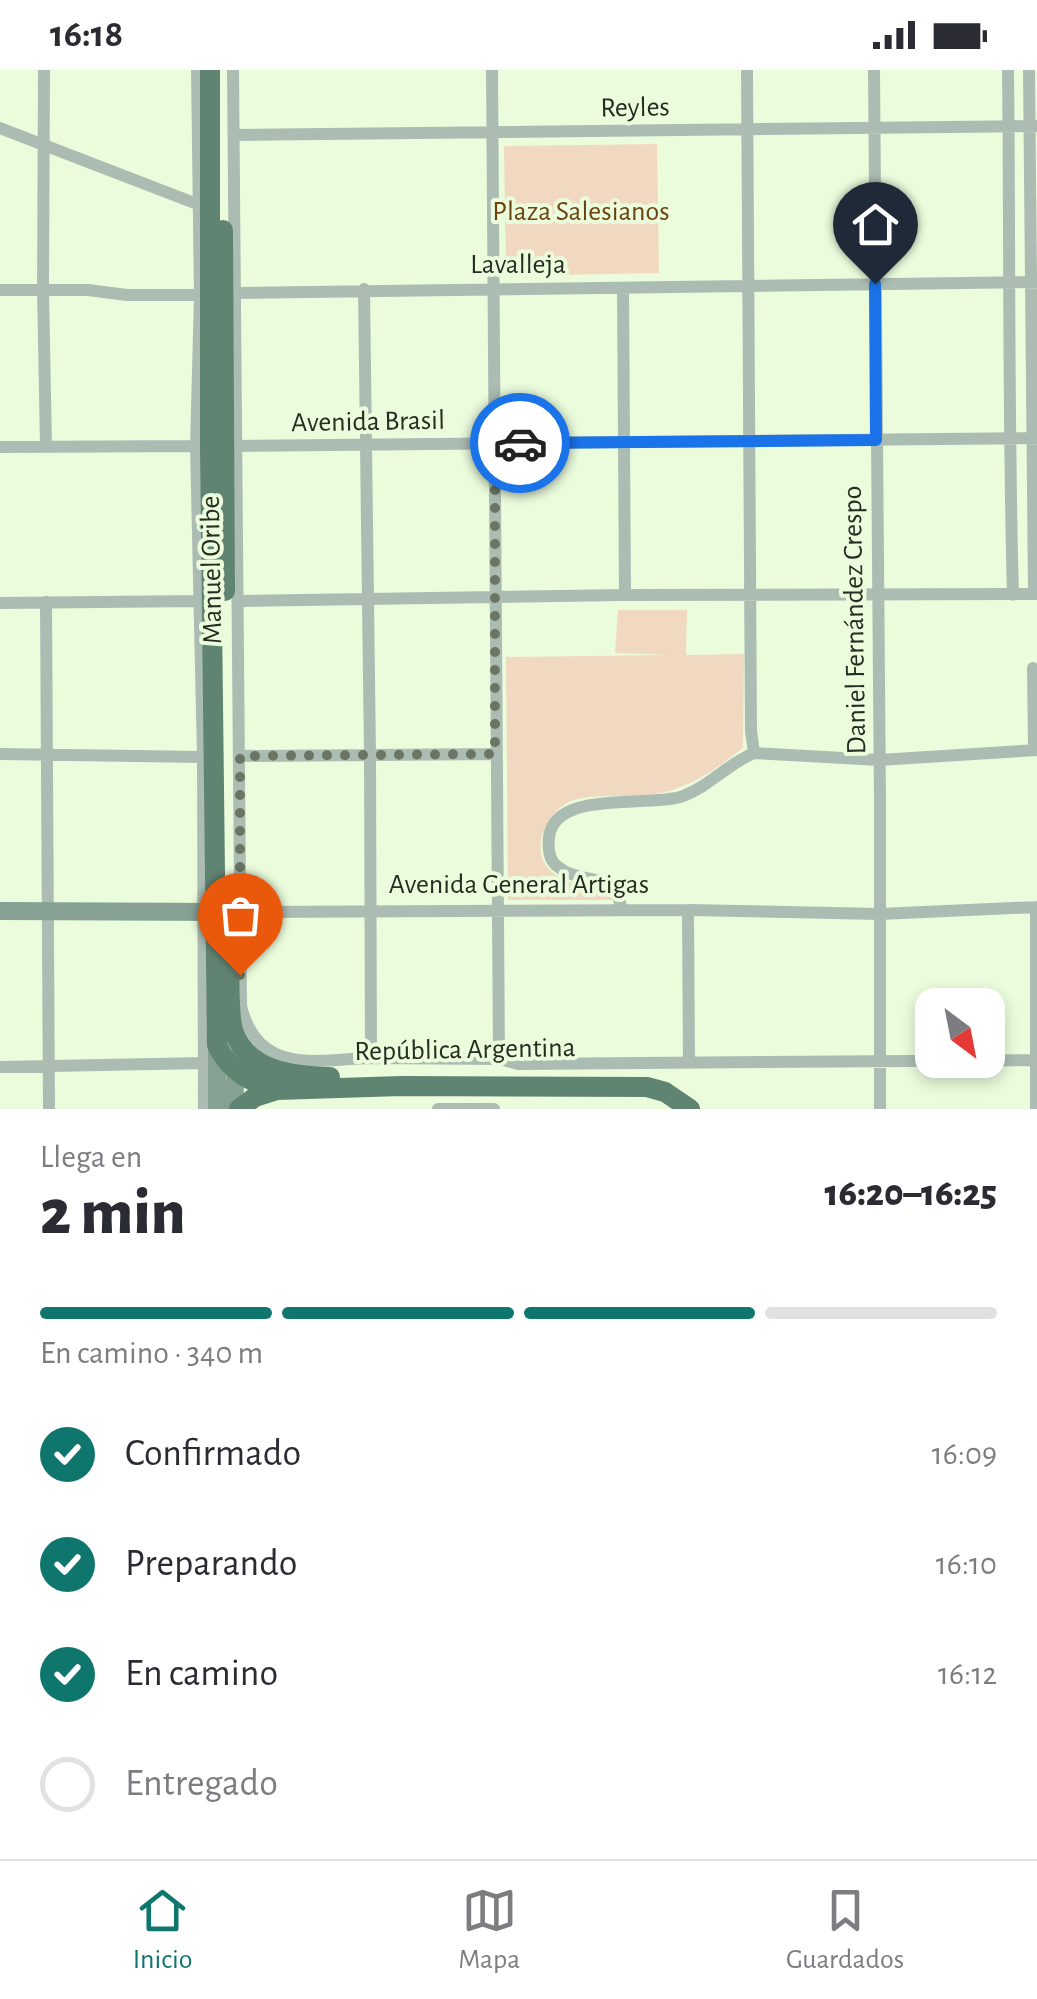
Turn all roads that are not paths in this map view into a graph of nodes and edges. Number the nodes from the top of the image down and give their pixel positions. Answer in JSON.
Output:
{"nodes":[{"id":1,"x":44,"y":70,"type":"edge"},
{"id":2,"x":197,"y":70,"type":"edge"},
{"id":3,"x":210,"y":70,"type":"edge"},
{"id":4,"x":221,"y":70,"type":"edge"},
{"id":5,"x":234,"y":70,"type":"edge"},
{"id":6,"x":492,"y":70,"type":"edge"},
{"id":7,"x":748,"y":70,"type":"edge"},
{"id":8,"x":874,"y":70,"type":"edge"},
{"id":9,"x":1008,"y":70,"type":"edge"},
{"id":10,"x":1030,"y":70,"type":"edge"},
{"id":11,"x":1034,"y":126,"type":"edge"},
{"id":12,"x":1008,"y":127,"type":"junction"},
{"id":13,"x":0,"y":128,"type":"edge"},
{"id":14,"x":875,"y":129,"type":"junction"},
{"id":15,"x":748,"y":130,"type":"junction"},
{"id":16,"x":492,"y":133,"type":"junction"},
{"id":17,"x":234,"y":135,"type":"junction"},
{"id":18,"x":42,"y":146,"type":"junction"},
{"id":19,"x":198,"y":204,"type":"junction"},
{"id":20,"x":1010,"y":282,"type":"junction"},
{"id":21,"x":1034,"y":282,"type":"edge"},
{"id":22,"x":875,"y":284,"type":"junction"},
{"id":23,"x":749,"y":286,"type":"junction"},
{"id":24,"x":493,"y":288,"type":"junction"},
{"id":25,"x":623,"y":288,"type":"junction"},
{"id":26,"x":364,"y":289,"type":"junction"},
{"id":27,"x":0,"y":290,"type":"edge"},
{"id":28,"x":43,"y":290,"type":"junction"},
{"id":29,"x":218,"y":294,"type":"junction"},
{"id":30,"x":1009,"y":438,"type":"junction"},
{"id":31,"x":1034,"y":438,"type":"edge"},
{"id":32,"x":876,"y":440,"type":"junction"},
{"id":33,"x":624,"y":442,"type":"junction"},
{"id":34,"x":751,"y":442,"type":"junction"},
{"id":35,"x":495,"y":443,"type":"junction"},
{"id":36,"x":367,"y":445,"type":"junction"},
{"id":37,"x":46,"y":446,"type":"junction"},
{"id":38,"x":217,"y":446,"type":"junction"},
{"id":39,"x":0,"y":447,"type":"edge"},
{"id":40,"x":877,"y":593,"type":"junction"},
{"id":41,"x":625,"y":594,"type":"junction"},
{"id":42,"x":750,"y":594,"type":"junction"},
{"id":43,"x":1036,"y":594,"type":"edge"},
{"id":44,"x":1013,"y":595,"type":"junction"},
{"id":45,"x":494,"y":596,"type":"junction"},
{"id":46,"x":369,"y":600,"type":"junction"},
{"id":47,"x":238,"y":601,"type":"junction"},
{"id":48,"x":0,"y":602,"type":"edge"},
{"id":49,"x":46,"y":602,"type":"junction"},
{"id":50,"x":200,"y":602,"type":"junction"},
{"id":51,"x":1032,"y":668,"type":"dead end"},
{"id":52,"x":1035,"y":750,"type":"edge"},
{"id":53,"x":754,"y":753,"type":"junction"},
{"id":54,"x":0,"y":754,"type":"edge"},
{"id":55,"x":48,"y":754,"type":"junction"},
{"id":56,"x":495,"y":754,"type":"junction"},
{"id":57,"x":370,"y":755,"type":"junction"},
{"id":58,"x":240,"y":756,"type":"junction"},
{"id":59,"x":202,"y":757,"type":"junction"},
{"id":60,"x":880,"y":760,"type":"junction"},
{"id":61,"x":1037,"y":907,"type":"edge"},
{"id":62,"x":49,"y":910,"type":"junction"},
{"id":63,"x":370,"y":910,"type":"junction"},
{"id":64,"x":622,"y":910,"type":"junction"},
{"id":65,"x":688,"y":910,"type":"junction"},
{"id":66,"x":0,"y":911,"type":"edge"},
{"id":67,"x":221,"y":912,"type":"junction"},
{"id":68,"x":497,"y":912,"type":"junction"},
{"id":69,"x":880,"y":914,"type":"junction"},
{"id":70,"x":232,"y":1030,"type":"junction"},
{"id":71,"x":217,"y":1046,"type":"junction"},
{"id":72,"x":371,"y":1058,"type":"junction"},
{"id":73,"x":499,"y":1059,"type":"junction"},
{"id":74,"x":1037,"y":1060,"type":"edge"},
{"id":75,"x":204,"y":1063,"type":"junction"},
{"id":76,"x":689,"y":1063,"type":"junction"},
{"id":77,"x":880,"y":1063,"type":"junction"},
{"id":78,"x":49,"y":1066,"type":"junction"},
{"id":79,"x":0,"y":1067,"type":"edge"},
{"id":80,"x":236,"y":1072,"type":"junction"},
{"id":81,"x":276,"y":1090,"type":"junction"},
{"id":82,"x":49,"y":1109,"type":"edge"},
{"id":83,"x":204,"y":1109,"type":"edge"},
{"id":84,"x":217,"y":1109,"type":"edge"},
{"id":85,"x":236,"y":1109,"type":"edge"},
{"id":86,"x":438,"y":1109,"type":"edge"},
{"id":87,"x":494,"y":1109,"type":"edge"},
{"id":88,"x":690,"y":1109,"type":"edge"},
{"id":89,"x":706,"y":1109,"type":"edge"},
{"id":90,"x":880,"y":1109,"type":"edge"},
{"id":91,"x":1036,"y":1109,"type":"edge"}],
"edges":[{"from":1,"to":18,"type":"street"},
{"from":2,"to":19,"type":"street"},
{"from":3,"to":29,"type":"highway","name":"Manuel Oribe"},
{"from":4,"to":29,"type":"highway","name":"Manuel Oribe"},
{"from":5,"to":17,"type":"street","name":"Manuel Oribe"},
{"from":6,"to":16,"type":"street"},
{"from":7,"to":15,"type":"street"},
{"from":8,"to":14,"type":"street","name":"Daniel Fernández Crespo"},
{"from":9,"to":12,"type":"street"},
{"from":10,"to":11,"type":"street"},
{"from":11,"to":12,"type":"street","name":"Reyles"},
{"from":11,"to":21,"type":"street"},
{"from":12,"to":14,"type":"street","name":"Reyles"},
{"from":12,"to":20,"type":"street"},
{"from":13,"to":18,"type":"street"},
{"from":14,"to":15,"type":"street","name":"Reyles"},
{"from":14,"to":22,"type":"street","name":"Daniel Fernández Crespo"},
{"from":15,"to":16,"type":"street","name":"Reyles"},
{"from":15,"to":23,"type":"street"},
{"from":16,"to":17,"type":"street","name":"Reyles"},
{"from":16,"to":24,"type":"street"},
{"from":17,"to":29,"type":"street","name":"Manuel Oribe"},
{"from":18,"to":19,"type":"street"},
{"from":18,"to":28,"type":"street"},
{"from":19,"to":29,"type":"street"},
{"from":20,"to":21,"type":"street","name":"Lavalleja"},
{"from":20,"to":22,"type":"street","name":"Lavalleja"},
{"from":20,"to":30,"type":"street"},
{"from":21,"to":31,"type":"street"},
{"from":22,"to":23,"type":"street","name":"Lavalleja"},
{"from":22,"to":32,"type":"street","name":"Daniel Fernández Crespo"},
{"from":23,"to":25,"type":"street","name":"Lavalleja"},
{"from":23,"to":34,"type":"street"},
{"from":24,"to":25,"type":"street","name":"Lavalleja"},
{"from":24,"to":26,"type":"street","name":"Lavalleja"},
{"from":24,"to":35,"type":"street"},
{"from":25,"to":33,"type":"street"},
{"from":26,"to":29,"type":"street","name":"Lavalleja"},
{"from":26,"to":36,"type":"street"},
{"from":27,"to":28,"type":"street","name":"Lavalleja"},
{"from":28,"to":29,"type":"street","name":"Lavalleja"},
{"from":28,"to":37,"type":"street"},
{"from":29,"to":38,"type":"street"},
{"from":29,"to":38,"type":"street","name":"Manuel Oribe"},
{"from":29,"to":38,"type":"highway","name":"Manuel Oribe"},
{"from":30,"to":31,"type":"street","name":"Avenida Brasil"},
{"from":30,"to":32,"type":"street","name":"Avenida Brasil"},
{"from":30,"to":44,"type":"street"},
{"from":31,"to":43,"type":"street"},
{"from":32,"to":34,"type":"street","name":"Avenida Brasil"},
{"from":32,"to":40,"type":"street","name":"Daniel Fernández Crespo"},
{"from":33,"to":34,"type":"street","name":"Avenida Brasil"},
{"from":33,"to":35,"type":"street","name":"Avenida Brasil"},
{"from":33,"to":41,"type":"street"},
{"from":34,"to":42,"type":"street"},
{"from":35,"to":36,"type":"street","name":"Avenida Brasil"},
{"from":35,"to":45,"type":"street"},
{"from":36,"to":38,"type":"street","name":"Avenida Brasil"},
{"from":36,"to":46,"type":"street"},
{"from":37,"to":38,"type":"street","name":"Avenida Brasil"},
{"from":37,"to":39,"type":"street","name":"Avenida Brasil"},
{"from":38,"to":47,"type":"street","name":"Manuel Oribe"},
{"from":38,"to":50,"type":"street"},
{"from":38,"to":67,"type":"highway","name":"Manuel Oribe"},
{"from":40,"to":42,"type":"street"},
{"from":40,"to":44,"type":"street"},
{"from":40,"to":60,"type":"street","name":"Daniel Fernández Crespo"},
{"from":41,"to":42,"type":"street"},
{"from":41,"to":45,"type":"street"},
{"from":42,"to":53,"type":"street"},
{"from":43,"to":44,"type":"street"},
{"from":45,"to":46,"type":"street"},
{"from":45,"to":56,"type":"street"},
{"from":46,"to":47,"type":"street"},
{"from":46,"to":57,"type":"street"},
{"from":47,"to":58,"type":"street","name":"Manuel Oribe"},
{"from":48,"to":49,"type":"street"},
{"from":49,"to":50,"type":"street"},
{"from":49,"to":55,"type":"street"},
{"from":50,"to":59,"type":"street"},
{"from":51,"to":52,"type":"street"},
{"from":52,"to":60,"type":"street"},
{"from":53,"to":60,"type":"street"},
{"from":53,"to":64,"type":"street"},
{"from":54,"to":55,"type":"street"},
{"from":55,"to":59,"type":"street"},
{"from":55,"to":62,"type":"street"},
{"from":56,"to":57,"type":"street"},
{"from":56,"to":68,"type":"street"},
{"from":57,"to":58,"type":"street"},
{"from":57,"to":63,"type":"street"},
{"from":58,"to":67,"type":"street","name":"Manuel Oribe"},
{"from":59,"to":67,"type":"street"},
{"from":60,"to":69,"type":"street","name":"Daniel Fernández Crespo"},
{"from":61,"to":69,"type":"street","name":"Avenida General Artigas"},
{"from":61,"to":74,"type":"street"},
{"from":62,"to":66,"type":"main road","name":"Avenida General Artigas"},
{"from":62,"to":67,"type":"main road","name":"Avenida General Artigas"},
{"from":62,"to":78,"type":"street"},
{"from":63,"to":67,"type":"street","name":"Avenida General Artigas"},
{"from":63,"to":68,"type":"street","name":"Avenida General Artigas"},
{"from":63,"to":72,"type":"street"},
{"from":64,"to":65,"type":"street","name":"Avenida General Artigas"},
{"from":64,"to":68,"type":"street","name":"Avenida General Artigas"},
{"from":65,"to":69,"type":"street","name":"Avenida General Artigas"},
{"from":65,"to":76,"type":"street"},
{"from":67,"to":70,"type":"highway","name":"Manuel Oribe"},
{"from":67,"to":71,"type":"highway","name":"Manuel Oribe"},
{"from":67,"to":72,"type":"street","name":"Manuel Oribe"},
{"from":67,"to":75,"type":"street"},
{"from":68,"to":73,"type":"street"},
{"from":69,"to":77,"type":"street","name":"Daniel Fernández Crespo"},
{"from":70,"to":80,"type":"main road"},
{"from":70,"to":89,"type":"highway","name":"República Argentina"},
{"from":71,"to":80,"type":"highway","name":"República Argentina"},
{"from":71,"to":84,"type":"main road"},
{"from":72,"to":73,"type":"street"},
{"from":73,"to":76,"type":"street"},
{"from":74,"to":77,"type":"street"},
{"from":74,"to":91,"type":"street"},
{"from":75,"to":78,"type":"street"},
{"from":75,"to":83,"type":"street"},
{"from":76,"to":77,"type":"street"},
{"from":77,"to":90,"type":"street","name":"Daniel Fernández Crespo"},
{"from":78,"to":79,"type":"street"},
{"from":78,"to":82,"type":"street"},
{"from":80,"to":81,"type":"highway","name":"República Argentina"},
{"from":80,"to":85,"type":"main road"},
{"from":81,"to":85,"type":"highway"},
{"from":81,"to":88,"type":"highway","name":"República Argentina"},
{"from":86,"to":87,"type":"street"}]}
